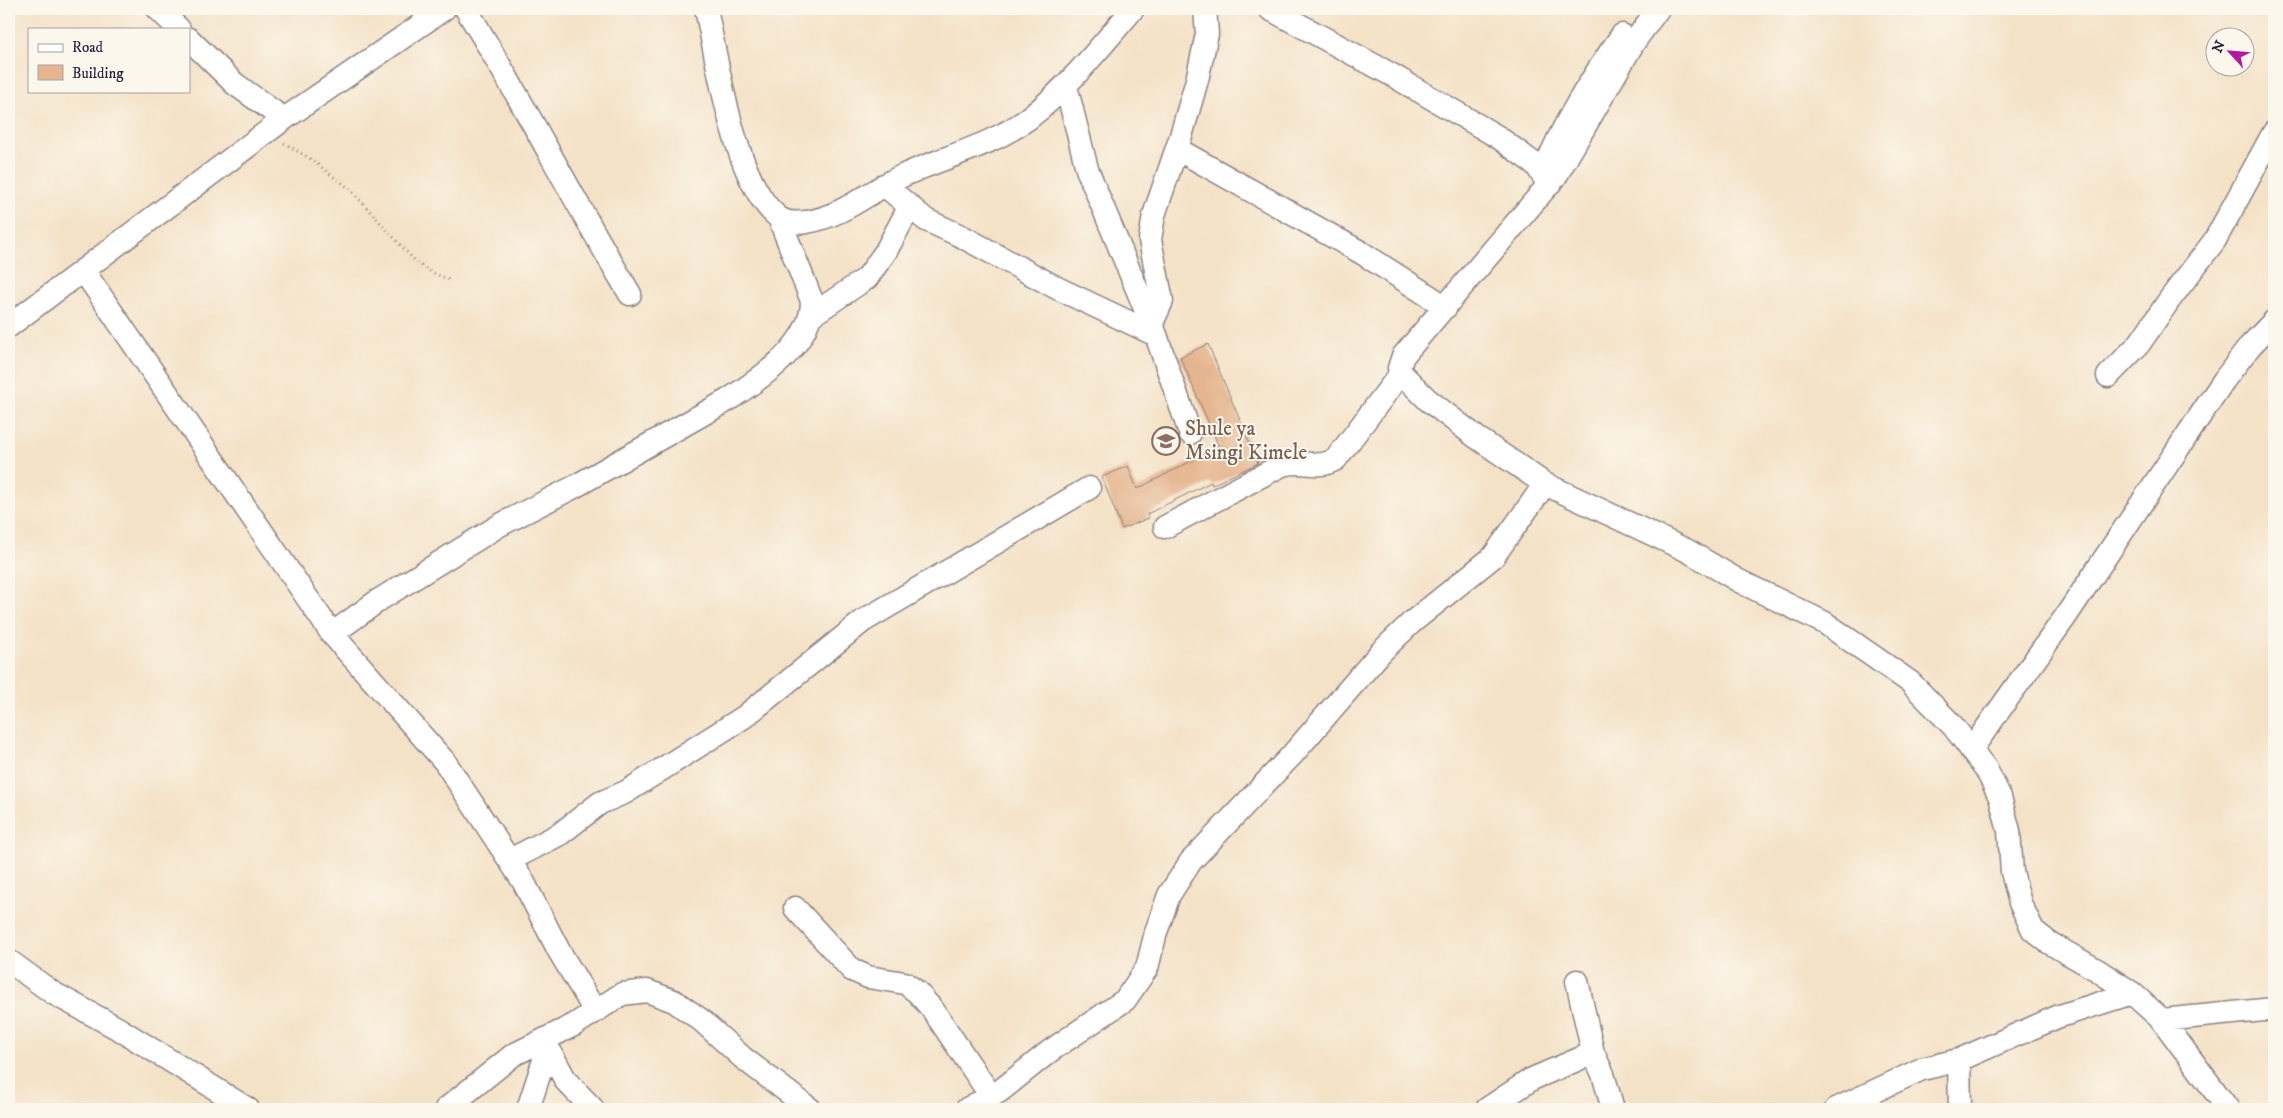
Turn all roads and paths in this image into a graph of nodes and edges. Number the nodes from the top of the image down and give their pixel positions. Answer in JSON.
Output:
{"nodes":[{"id":1,"x":158,"y":9,"type":"edge"},
{"id":2,"x":444,"y":9,"type":"edge"},
{"id":3,"x":466,"y":9,"type":"edge"},
{"id":4,"x":706,"y":9,"type":"edge"},
{"id":5,"x":1133,"y":9,"type":"edge"},
{"id":6,"x":1205,"y":9,"type":"edge"},
{"id":7,"x":1270,"y":9,"type":"edge"},
{"id":8,"x":1641,"y":9,"type":"edge"},
{"id":9,"x":1658,"y":9,"type":"edge"},
{"id":10,"x":177,"y":28,"type":"edge"},
{"id":11,"x":190,"y":40,"type":"edge"},
{"id":12,"x":1066,"y":86,"type":"junction"},
{"id":13,"x":284,"y":119,"type":"junction"},
{"id":14,"x":2274,"y":132,"type":"edge"},
{"id":15,"x":262,"y":136,"type":"junction"},
{"id":16,"x":1177,"y":149,"type":"junction"},
{"id":17,"x":1546,"y":179,"type":"junction"},
{"id":18,"x":884,"y":185,"type":"junction"},
{"id":19,"x":910,"y":206,"type":"junction"},
{"id":20,"x":779,"y":218,"type":"junction"},
{"id":21,"x":83,"y":270,"type":"junction"},
{"id":22,"x":452,"y":281,"type":"dead end"},
{"id":23,"x":630,"y":294,"type":"dead end"},
{"id":24,"x":1446,"y":307,"type":"junction"},
{"id":25,"x":812,"y":315,"type":"junction"},
{"id":26,"x":2274,"y":321,"type":"edge"},
{"id":27,"x":9,"y":326,"type":"edge"},
{"id":28,"x":1154,"y":329,"type":"junction"},
{"id":29,"x":1401,"y":373,"type":"junction"},
{"id":30,"x":2108,"y":376,"type":"dead end"},
{"id":31,"x":1190,"y":433,"type":"dead end"},
{"id":32,"x":1545,"y":484,"type":"junction"},
{"id":33,"x":1089,"y":488,"type":"dead end"},
{"id":34,"x":1166,"y":527,"type":"dead end"},
{"id":35,"x":332,"y":634,"type":"junction"},
{"id":36,"x":1971,"y":750,"type":"junction"},
{"id":37,"x":510,"y":860,"type":"junction"},
{"id":38,"x":795,"y":908,"type":"dead end"},
{"id":39,"x":9,"y":962,"type":"edge"},
{"id":40,"x":1577,"y":981,"type":"dead end"},
{"id":41,"x":2132,"y":993,"type":"junction"},
{"id":42,"x":2274,"y":1009,"type":"edge"},
{"id":43,"x":595,"y":1012,"type":"junction"},
{"id":44,"x":2162,"y":1020,"type":"junction"},
{"id":45,"x":546,"y":1044,"type":"junction"},
{"id":46,"x":1593,"y":1053,"type":"junction"},
{"id":47,"x":1959,"y":1060,"type":"junction"},
{"id":48,"x":991,"y":1096,"type":"junction"},
{"id":49,"x":248,"y":1109,"type":"edge"},
{"id":50,"x":446,"y":1109,"type":"edge"},
{"id":51,"x":528,"y":1109,"type":"edge"},
{"id":52,"x":594,"y":1109,"type":"edge"},
{"id":53,"x":810,"y":1109,"type":"edge"},
{"id":54,"x":967,"y":1109,"type":"edge"},
{"id":55,"x":1487,"y":1109,"type":"edge"},
{"id":56,"x":1613,"y":1109,"type":"edge"},
{"id":57,"x":1836,"y":1109,"type":"edge"},
{"id":58,"x":1960,"y":1109,"type":"edge"},
{"id":59,"x":2228,"y":1109,"type":"edge"}],
"edges":[{"from":1,"to":10,"type":"street"},
{"from":2,"to":13,"type":"street"},
{"from":3,"to":23,"type":"street"},
{"from":4,"to":20,"type":"street"},
{"from":5,"to":12,"type":"street"},
{"from":6,"to":16,"type":"street"},
{"from":7,"to":17,"type":"street"},
{"from":8,"to":17,"type":"street"},
{"from":9,"to":17,"type":"street"},
{"from":11,"to":13,"type":"street"},
{"from":12,"to":18,"type":"street"},
{"from":12,"to":28,"type":"street"},
{"from":13,"to":15,"type":"street"},
{"from":14,"to":30,"type":"street"},
{"from":15,"to":21,"type":"street"},
{"from":15,"to":22,"type":"path"},
{"from":16,"to":24,"type":"street"},
{"from":16,"to":28,"type":"street"},
{"from":17,"to":24,"type":"street"},
{"from":18,"to":19,"type":"street"},
{"from":18,"to":20,"type":"street"},
{"from":19,"to":25,"type":"street"},
{"from":19,"to":28,"type":"street"},
{"from":20,"to":25,"type":"street"},
{"from":21,"to":27,"type":"street"},
{"from":21,"to":35,"type":"street"},
{"from":24,"to":29,"type":"street"},
{"from":25,"to":35,"type":"street"},
{"from":26,"to":36,"type":"street"},
{"from":28,"to":31,"type":"street"},
{"from":29,"to":32,"type":"street"},
{"from":29,"to":34,"type":"street"},
{"from":32,"to":36,"type":"street"},
{"from":32,"to":48,"type":"street"},
{"from":33,"to":37,"type":"street"},
{"from":35,"to":37,"type":"street"},
{"from":36,"to":41,"type":"street"},
{"from":37,"to":43,"type":"street"},
{"from":38,"to":48,"type":"street"},
{"from":39,"to":49,"type":"street"},
{"from":40,"to":46,"type":"street"},
{"from":41,"to":44,"type":"street"},
{"from":41,"to":47,"type":"street"},
{"from":42,"to":44,"type":"street"},
{"from":43,"to":45,"type":"street"},
{"from":43,"to":53,"type":"street"},
{"from":44,"to":59,"type":"street"},
{"from":45,"to":50,"type":"street"},
{"from":45,"to":51,"type":"street"},
{"from":45,"to":52,"type":"street"},
{"from":46,"to":55,"type":"street"},
{"from":46,"to":56,"type":"street"},
{"from":47,"to":57,"type":"street"},
{"from":47,"to":58,"type":"street"},
{"from":48,"to":54,"type":"street"}]}
